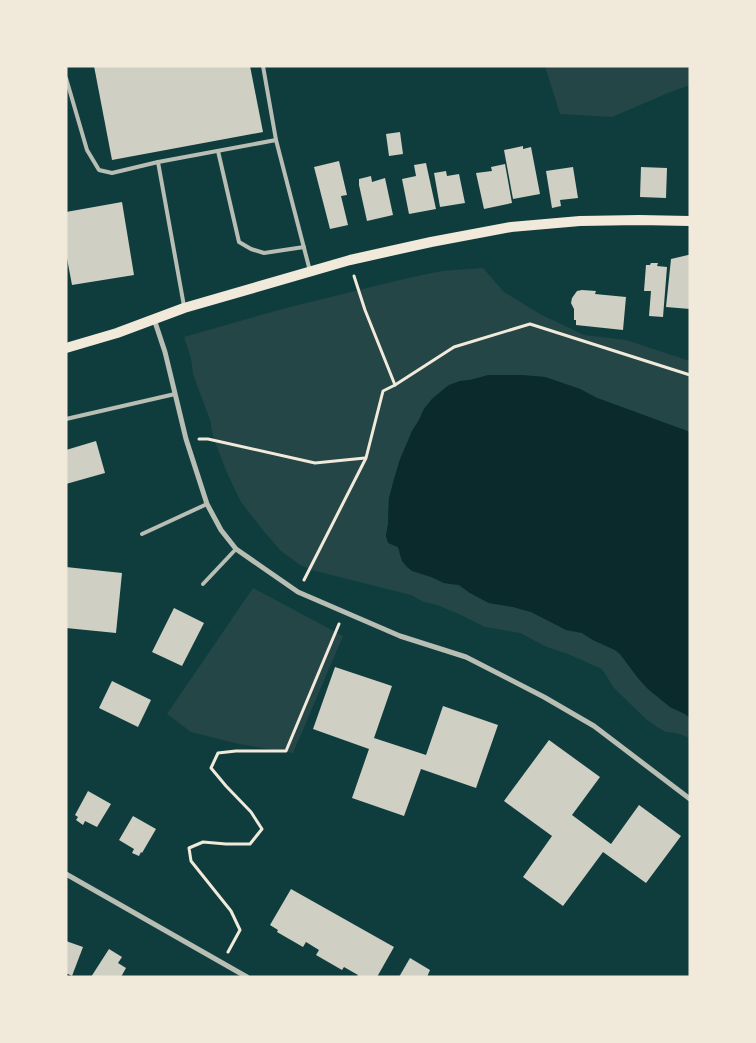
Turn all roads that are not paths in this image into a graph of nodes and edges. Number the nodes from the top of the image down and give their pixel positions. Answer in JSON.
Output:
{"nodes":[{"id":1,"x":263,"y":66,"type":"edge"},
{"id":2,"x":66,"y":78,"type":"edge"},
{"id":3,"x":276,"y":140,"type":"junction"},
{"id":4,"x":218,"y":151,"type":"junction"},
{"id":5,"x":158,"y":162,"type":"junction"},
{"id":6,"x":690,"y":221,"type":"edge"},
{"id":7,"x":304,"y":247,"type":"junction"},
{"id":8,"x":310,"y":271,"type":"junction"},
{"id":9,"x":184,"y":308,"type":"junction"},
{"id":10,"x":154,"y":319,"type":"junction"},
{"id":11,"x":66,"y":348,"type":"edge"},
{"id":12,"x":175,"y":394,"type":"junction"},
{"id":13,"x":66,"y":419,"type":"edge"},
{"id":14,"x":207,"y":504,"type":"junction"},
{"id":15,"x":142,"y":534,"type":"dead end"},
{"id":16,"x":236,"y":549,"type":"junction"},
{"id":17,"x":203,"y":584,"type":"dead end"},
{"id":18,"x":690,"y":799,"type":"edge"},
{"id":19,"x":66,"y":874,"type":"edge"},
{"id":20,"x":247,"y":977,"type":"edge"}],
"edges":[{"from":1,"to":3,"type":"lane"},
{"from":2,"to":5,"type":"lane"},
{"from":3,"to":4,"type":"lane"},
{"from":3,"to":7,"type":"lane"},
{"from":4,"to":5,"type":"lane"},
{"from":4,"to":7,"type":"lane"},
{"from":5,"to":9,"type":"lane"},
{"from":6,"to":8,"type":"main road"},
{"from":7,"to":8,"type":"lane"},
{"from":8,"to":9,"type":"main road"},
{"from":9,"to":10,"type":"main road"},
{"from":10,"to":11,"type":"main road"},
{"from":10,"to":12,"type":"street"},
{"from":12,"to":13,"type":"lane"},
{"from":12,"to":14,"type":"street"},
{"from":14,"to":15,"type":"lane"},
{"from":14,"to":16,"type":"street"},
{"from":16,"to":17,"type":"lane"},
{"from":16,"to":18,"type":"street"},
{"from":19,"to":20,"type":"street"}]}
